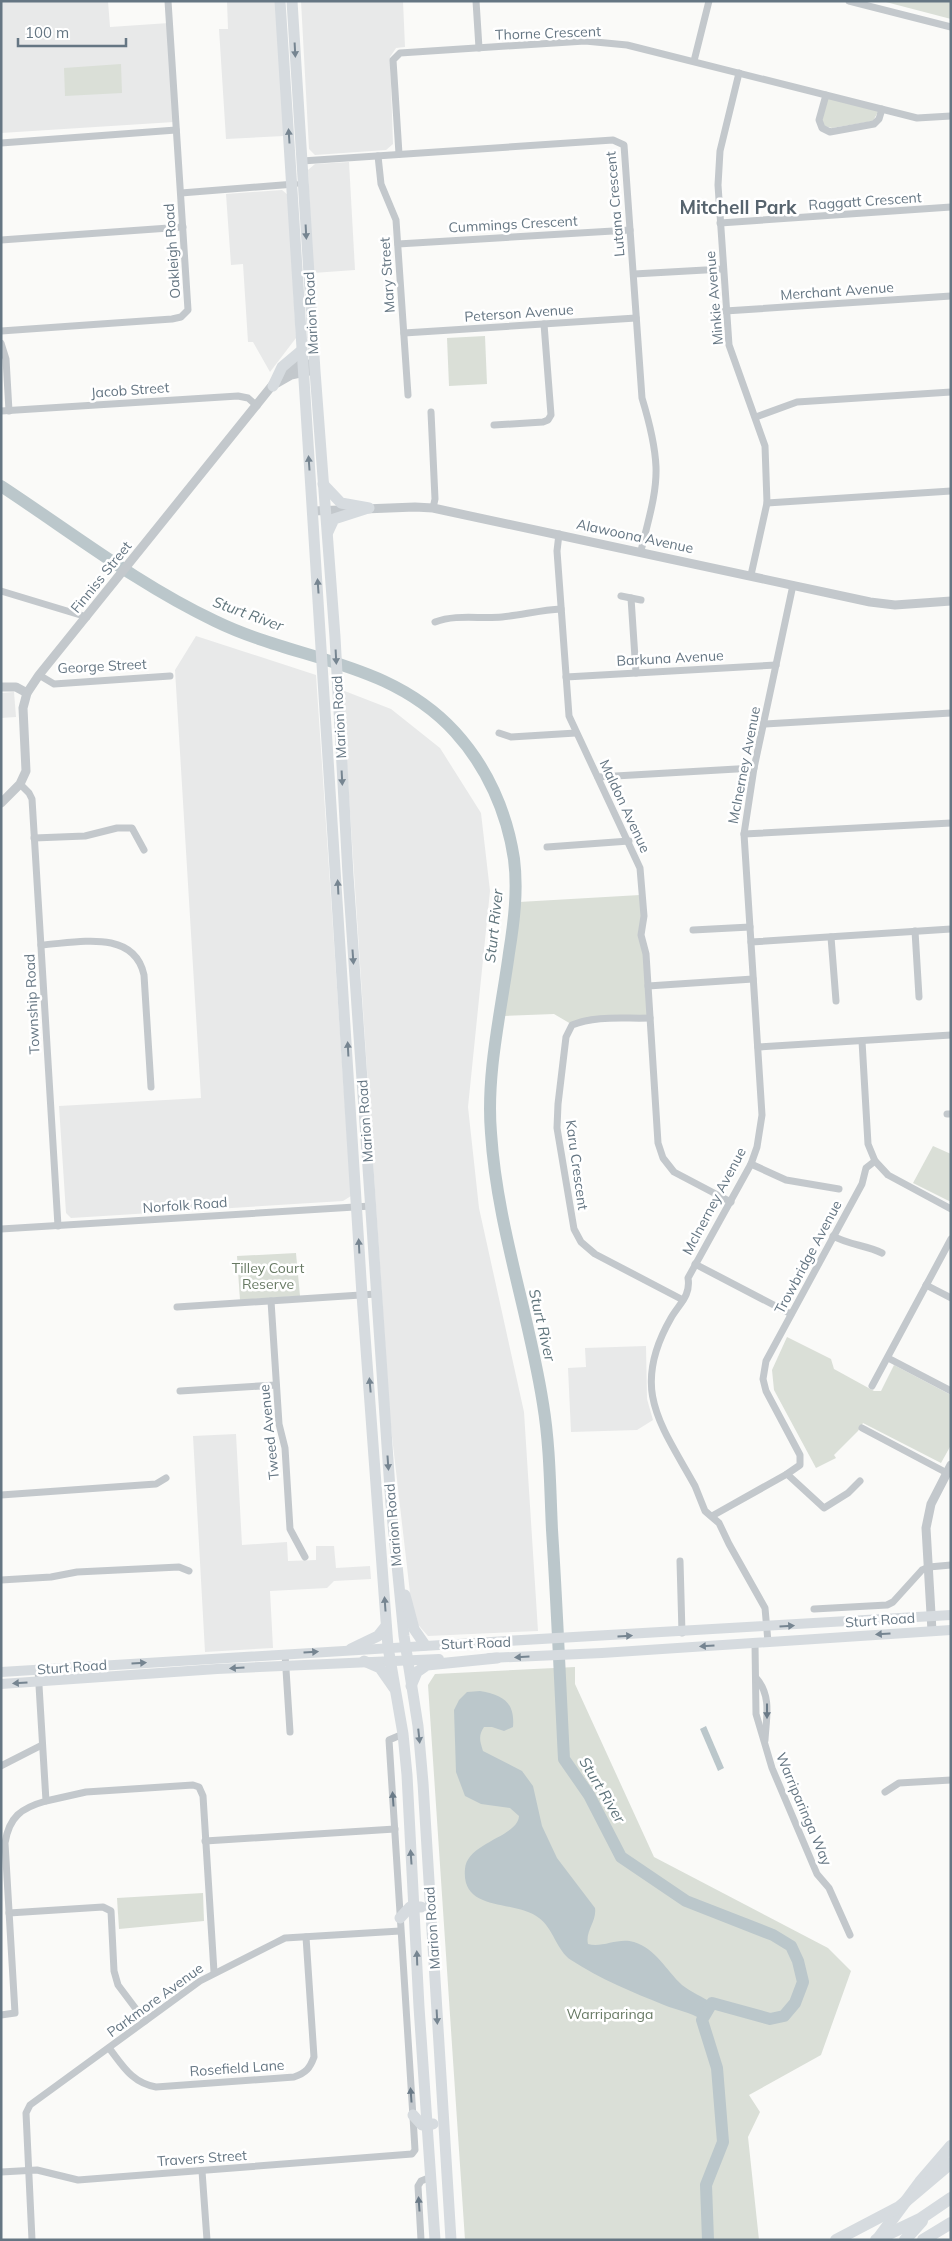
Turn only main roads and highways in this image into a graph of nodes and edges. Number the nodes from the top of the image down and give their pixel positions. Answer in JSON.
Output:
{"nodes":[{"id":1,"x":280,"y":1,"type":"edge"},
{"id":2,"x":292,"y":1,"type":"edge"},
{"id":3,"x":298,"y":184,"type":"junction"},
{"id":4,"x":302,"y":351,"type":"junction"},
{"id":5,"x":308,"y":368,"type":"junction"},
{"id":6,"x":273,"y":386,"type":"road end"},
{"id":7,"x":323,"y":484,"type":"junction"},
{"id":8,"x":328,"y":532,"type":"junction"},
{"id":9,"x":383,"y":1392,"type":"junction"},
{"id":10,"x":372,"y":1418,"type":"junction"},
{"id":11,"x":396,"y":1562,"type":"junction"},
{"id":12,"x":951,"y":1615,"type":"edge"},
{"id":13,"x":386,"y":1626,"type":"junction"},
{"id":14,"x":951,"y":1630,"type":"edge"},
{"id":15,"x":425,"y":1644,"type":"junction"},
{"id":16,"x":405,"y":1646,"type":"junction"},
{"id":17,"x":388,"y":1647,"type":"junction"},
{"id":18,"x":351,"y":1649,"type":"junction"},
{"id":19,"x":215,"y":1658,"type":"junction"},
{"id":20,"x":498,"y":1658,"type":"junction"},
{"id":21,"x":407,"y":1660,"type":"junction"},
{"id":22,"x":364,"y":1661,"type":"junction"},
{"id":23,"x":391,"y":1661,"type":"junction"},
{"id":24,"x":217,"y":1669,"type":"junction"},
{"id":25,"x":1,"y":1672,"type":"edge"},
{"id":26,"x":1,"y":1684,"type":"edge"},
{"id":27,"x":411,"y":1688,"type":"junction"},
{"id":28,"x":395,"y":1689,"type":"junction"},
{"id":29,"x":415,"y":1906,"type":"junction"},
{"id":30,"x":431,"y":1916,"type":"junction"},
{"id":31,"x":400,"y":1918,"type":"road end"},
{"id":32,"x":436,"y":1991,"type":"junction"},
{"id":33,"x":419,"y":2007,"type":"junction"},
{"id":34,"x":442,"y":2098,"type":"junction"},
{"id":35,"x":413,"y":2115,"type":"road end"},
{"id":36,"x":428,"y":2125,"type":"junction"},
{"id":37,"x":951,"y":2146,"type":"edge"},
{"id":38,"x":951,"y":2162,"type":"edge"},
{"id":39,"x":951,"y":2172,"type":"edge"},
{"id":40,"x":431,"y":2177,"type":"junction"},
{"id":41,"x":448,"y":2186,"type":"junction"},
{"id":42,"x":951,"y":2190,"type":"edge"},
{"id":43,"x":951,"y":2198,"type":"edge"},
{"id":44,"x":951,"y":2222,"type":"edge"},
{"id":45,"x":951,"y":2231,"type":"edge"},
{"id":46,"x":435,"y":2240,"type":"edge"},
{"id":47,"x":451,"y":2240,"type":"edge"},
{"id":48,"x":836,"y":2240,"type":"edge"},
{"id":49,"x":844,"y":2240,"type":"edge"},
{"id":50,"x":876,"y":2240,"type":"edge"},
{"id":51,"x":905,"y":2240,"type":"edge"},
{"id":52,"x":923,"y":2240,"type":"edge"},
{"id":53,"x":932,"y":2240,"type":"edge"}],
"edges":[{"from":3,"to":1,"type":"main road","name":"Marion Road","one_way":true},
{"from":2,"to":3,"type":"main road","name":"Marion Road","one_way":true},
{"from":3,"to":4,"type":"main road","name":"Marion Road"},
{"from":3,"to":5,"type":"main road","name":"Marion Road","one_way":true},
{"from":4,"to":5,"type":"main road","name":"Marion Road"},
{"from":4,"to":6,"type":"main road"},
{"from":5,"to":7,"type":"main road","name":"Marion Road"},
{"from":10,"to":5,"type":"main road","name":"Marion Road","one_way":true},
{"from":7,"to":8,"type":"main road","name":"Marion Road"},
{"from":7,"to":8,"type":"main road"},
{"from":8,"to":9,"type":"main road","name":"Marion Road","one_way":true},
{"from":9,"to":10,"type":"main road"},
{"from":9,"to":11,"type":"main road","name":"Marion Road","one_way":true},
{"from":13,"to":10,"type":"main road","name":"Marion Road","one_way":true},
{"from":11,"to":15,"type":"main road"},
{"from":11,"to":16,"type":"main road","name":"Marion Road"},
{"from":15,"to":12,"type":"main road","name":"Sturt Road","one_way":true},
{"from":13,"to":17,"type":"main road","name":"Marion Road"},
{"from":13,"to":18,"type":"main road"},
{"from":14,"to":20,"type":"main road","name":"Sturt Road","one_way":true},
{"from":15,"to":16,"type":"main road","name":"Sturt Road"},
{"from":16,"to":17,"type":"main road","name":"Sturt Road"},
{"from":16,"to":21,"type":"main road","name":"Marion Road"},
{"from":17,"to":18,"type":"main road","name":"Sturt Road"},
{"from":17,"to":23,"type":"main road","name":"Marion Road"},
{"from":19,"to":18,"type":"main road","name":"Sturt Road","one_way":true},
{"from":19,"to":24,"type":"main road"},
{"from":25,"to":19,"type":"main road","name":"Sturt Road","one_way":true},
{"from":20,"to":21,"type":"main road","name":"Sturt Road"},
{"from":20,"to":27,"type":"main road"},
{"from":21,"to":23,"type":"main road","name":"Sturt Road"},
{"from":21,"to":27,"type":"main road","name":"Marion Road"},
{"from":22,"to":23,"type":"main road","name":"Sturt Road"},
{"from":22,"to":24,"type":"main road","name":"Sturt Road","one_way":true},
{"from":22,"to":28,"type":"main road"},
{"from":23,"to":28,"type":"main road","name":"Marion Road"},
{"from":24,"to":26,"type":"main road","name":"Sturt Road","one_way":true},
{"from":27,"to":30,"type":"main road","name":"Marion Road","one_way":true},
{"from":29,"to":28,"type":"main road","name":"Marion Road","one_way":true},
{"from":29,"to":30,"type":"main road"},
{"from":29,"to":31,"type":"main road"},
{"from":33,"to":29,"type":"main road","name":"Marion Road","one_way":true},
{"from":30,"to":32,"type":"main road","name":"Marion Road"},
{"from":32,"to":33,"type":"main road"},
{"from":32,"to":34,"type":"main road","name":"Marion Road","one_way":true},
{"from":33,"to":36,"type":"main road","name":"Marion Road"},
{"from":34,"to":36,"type":"main road"},
{"from":34,"to":41,"type":"main road","name":"Marion Road"},
{"from":35,"to":36,"type":"main road"},
{"from":36,"to":40,"type":"main road","name":"Marion Road"},
{"from":37,"to":50,"type":"highway"},
{"from":38,"to":48,"type":"highway"},
{"from":39,"to":49,"type":"highway"},
{"from":40,"to":41,"type":"main road"},
{"from":40,"to":46,"type":"main road","name":"Marion Road"},
{"from":41,"to":47,"type":"main road","name":"Marion Road"},
{"from":42,"to":51,"type":"highway"},
{"from":43,"to":50,"type":"highway"},
{"from":44,"to":52,"type":"highway"},
{"from":45,"to":53,"type":"highway"}]}
